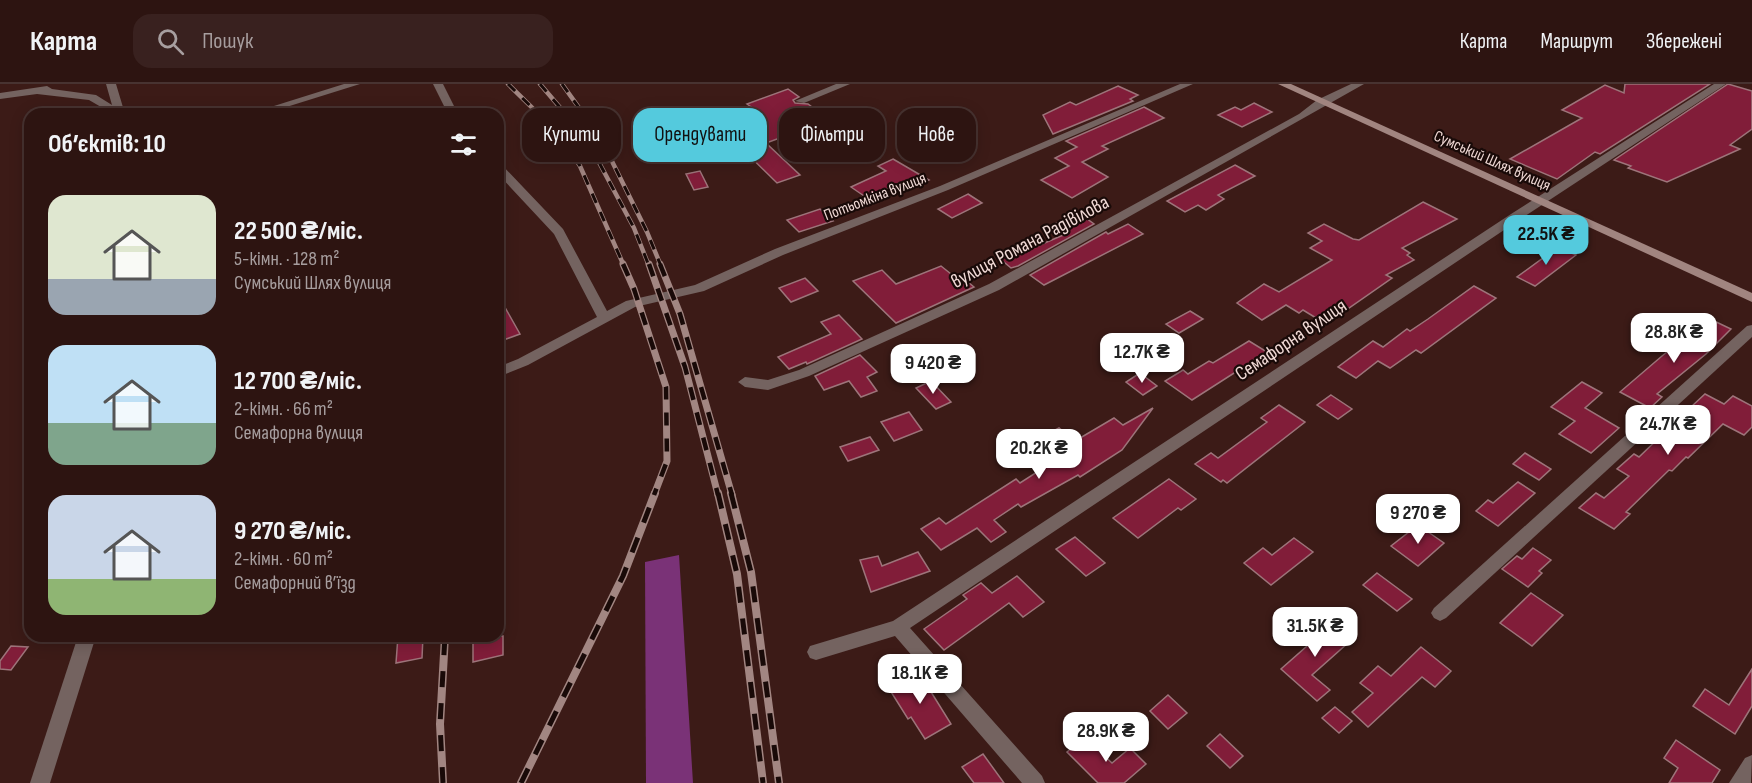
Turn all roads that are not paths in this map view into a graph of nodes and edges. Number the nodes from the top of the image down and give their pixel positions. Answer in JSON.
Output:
{"nodes":[{"id":1,"x":64,"y":84,"type":"edge"},
{"id":2,"x":111,"y":84,"type":"edge"},
{"id":3,"x":356,"y":84,"type":"edge"},
{"id":4,"x":438,"y":84,"type":"edge"},
{"id":5,"x":845,"y":84,"type":"edge"},
{"id":6,"x":1188,"y":84,"type":"edge"},
{"id":7,"x":1283,"y":84,"type":"edge"},
{"id":8,"x":1359,"y":84,"type":"edge"},
{"id":9,"x":1721,"y":84,"type":"edge"},
{"id":10,"x":0,"y":91,"type":"edge"},
{"id":11,"x":39,"y":91,"type":"junction"},
{"id":12,"x":25,"y":93,"type":"junction"},
{"id":13,"x":0,"y":96,"type":"edge"},
{"id":14,"x":800,"y":101,"type":"dead end"},
{"id":15,"x":1321,"y":102,"type":"junction"},
{"id":16,"x":111,"y":108,"type":"edge"},
{"id":17,"x":118,"y":108,"type":"edge"},
{"id":18,"x":274,"y":108,"type":"edge"},
{"id":19,"x":450,"y":108,"type":"edge"},
{"id":20,"x":504,"y":173,"type":"edge"},
{"id":21,"x":1541,"y":201,"type":"junction"},
{"id":22,"x":1752,"y":297,"type":"edge"},
{"id":23,"x":604,"y":317,"type":"junction"},
{"id":24,"x":1752,"y":329,"type":"edge"},
{"id":25,"x":504,"y":370,"type":"edge"},
{"id":26,"x":745,"y":382,"type":"dead end"},
{"id":27,"x":1440,"y":613,"type":"dead end"},
{"id":28,"x":898,"y":627,"type":"junction"},
{"id":29,"x":85,"y":642,"type":"edge"},
{"id":30,"x":816,"y":652,"type":"dead end"},
{"id":31,"x":1752,"y":765,"type":"edge"},
{"id":32,"x":40,"y":783,"type":"edge"},
{"id":33,"x":1035,"y":783,"type":"edge"},
{"id":34,"x":1739,"y":783,"type":"edge"}],
"edges":[{"from":1,"to":11,"type":"street"},
{"from":2,"to":17,"type":"street"},
{"from":3,"to":18,"type":"street"},
{"from":4,"to":19,"type":"street"},
{"from":5,"to":14,"type":"street"},
{"from":6,"to":23,"type":"street","name":"Потьомкіна вулиця"},
{"from":7,"to":15,"type":"main road","name":"Сумський Шлях вулиця"},
{"from":8,"to":15,"type":"street","name":"вулиця Романа Радівілова"},
{"from":9,"to":21,"type":"street","name":"Семафорна вулиця"},
{"from":10,"to":12,"type":"street"},
{"from":11,"to":12,"type":"street"},
{"from":11,"to":16,"type":"street"},
{"from":12,"to":13,"type":"street"},
{"from":15,"to":21,"type":"main road","name":"Сумський Шлях вулиця"},
{"from":15,"to":26,"type":"street","name":"вулиця Романа Радівілова"},
{"from":20,"to":23,"type":"street"},
{"from":21,"to":22,"type":"main road","name":"Сумський Шлях вулиця"},
{"from":21,"to":28,"type":"street","name":"Семафорна вулиця"},
{"from":23,"to":25,"type":"street","name":"Потьомкіна вулиця"},
{"from":24,"to":27,"type":"street"},
{"from":28,"to":30,"type":"street","name":"Семафорна вулиця"},
{"from":28,"to":33,"type":"street"},
{"from":29,"to":32,"type":"street"},
{"from":31,"to":34,"type":"street"}]}
